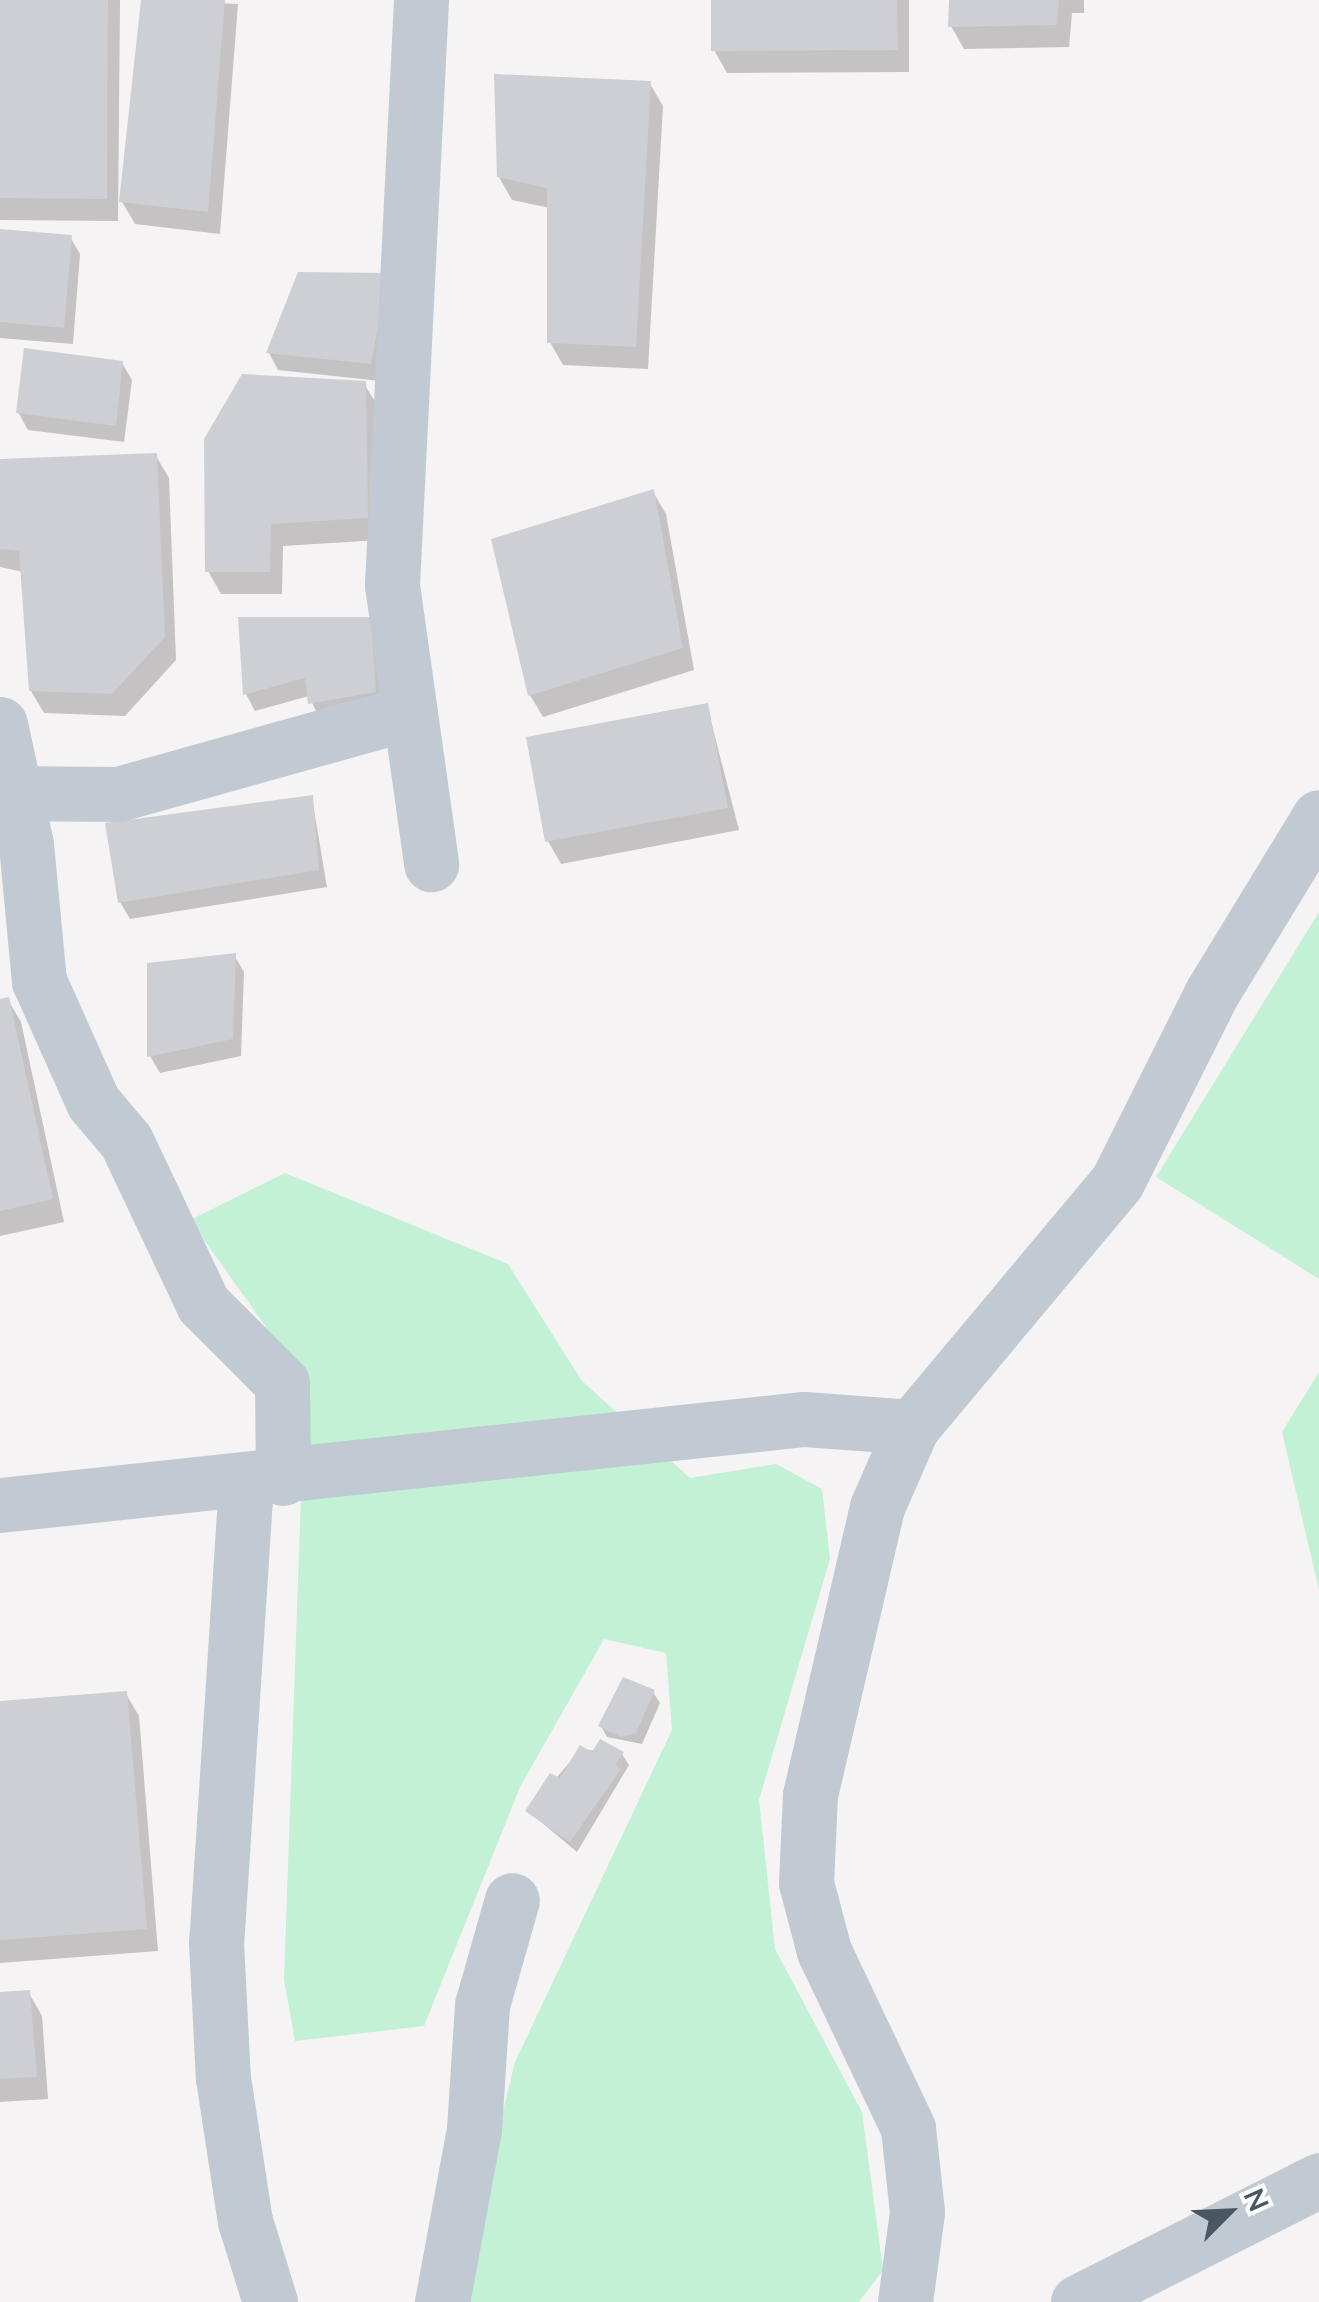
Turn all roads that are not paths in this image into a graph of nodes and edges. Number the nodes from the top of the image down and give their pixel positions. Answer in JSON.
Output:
{"nodes":[{"id":1,"x":421,"y":0,"type":"edge"},
{"id":2,"x":409,"y":712,"type":"junction"},
{"id":3,"x":0,"y":724,"type":"edge"},
{"id":4,"x":6,"y":792,"type":"edge"},
{"id":5,"x":1319,"y":817,"type":"edge"},
{"id":6,"x":430,"y":864,"type":"dead end"},
{"id":7,"x":912,"y":1427,"type":"junction"},
{"id":8,"x":265,"y":1480,"type":"junction"},
{"id":9,"x":0,"y":1505,"type":"edge"},
{"id":10,"x":512,"y":1900,"type":"dead end"},
{"id":11,"x":1319,"y":2180,"type":"edge"},
{"id":12,"x":270,"y":2302,"type":"edge"},
{"id":13,"x":442,"y":2302,"type":"edge"},
{"id":14,"x":905,"y":2302,"type":"edge"},
{"id":15,"x":1078,"y":2302,"type":"edge"}],
"edges":[{"from":1,"to":2,"type":"street"},
{"from":2,"to":4,"type":"street"},
{"from":2,"to":6,"type":"street"},
{"from":3,"to":4,"type":"street"},
{"from":4,"to":8,"type":"street"},
{"from":5,"to":7,"type":"street"},
{"from":7,"to":8,"type":"street"},
{"from":7,"to":14,"type":"street"},
{"from":8,"to":9,"type":"street"},
{"from":8,"to":12,"type":"street"},
{"from":10,"to":13,"type":"street"},
{"from":11,"to":15,"type":"street"}]}
